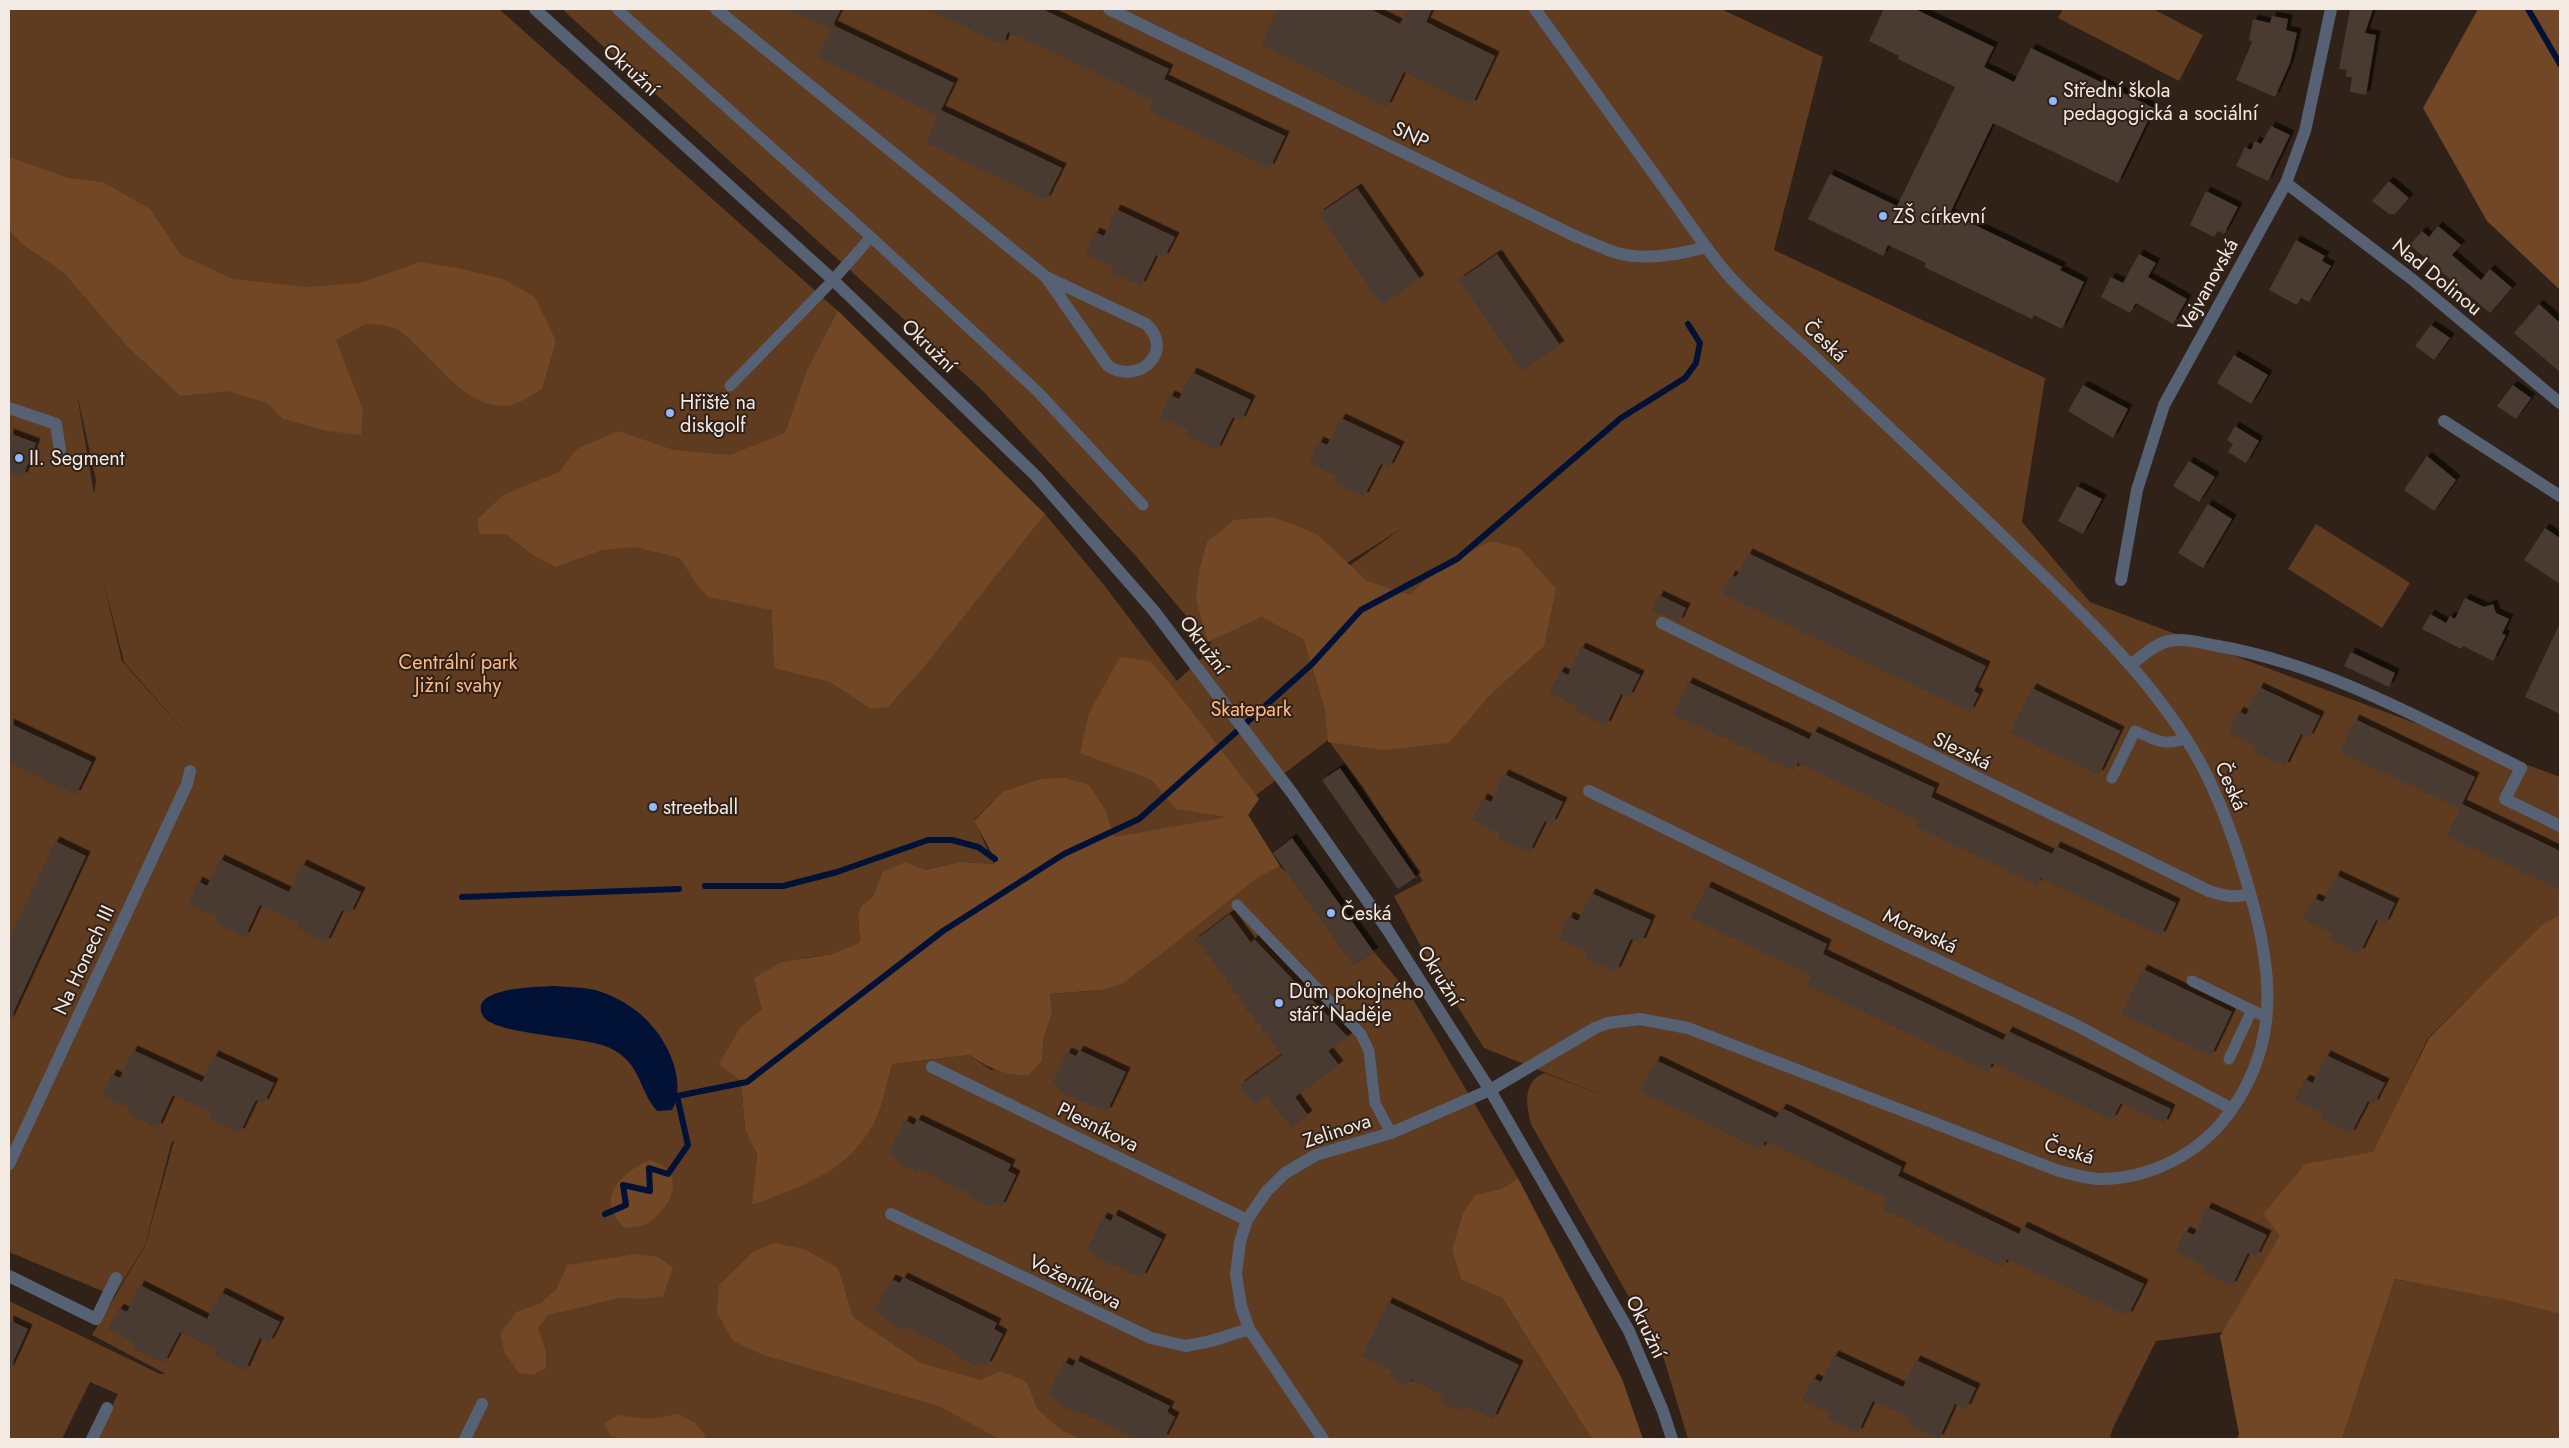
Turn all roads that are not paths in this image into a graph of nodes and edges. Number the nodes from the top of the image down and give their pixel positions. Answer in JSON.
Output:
{"nodes":[{"id":1,"x":535,"y":9,"type":"edge"},
{"id":2,"x":617,"y":9,"type":"edge"},
{"id":3,"x":716,"y":9,"type":"edge"},
{"id":4,"x":1109,"y":9,"type":"edge"},
{"id":5,"x":1535,"y":9,"type":"edge"},
{"id":6,"x":2332,"y":9,"type":"edge"},
{"id":7,"x":2286,"y":182,"type":"junction"},
{"id":8,"x":871,"y":237,"type":"junction"},
{"id":9,"x":1706,"y":247,"type":"junction"},
{"id":10,"x":1046,"y":277,"type":"junction"},
{"id":11,"x":833,"y":280,"type":"junction"},
{"id":12,"x":730,"y":386,"type":"dead end"},
{"id":13,"x":2560,"y":403,"type":"edge"},
{"id":14,"x":9,"y":408,"type":"edge"},
{"id":15,"x":2444,"y":421,"type":"dead end"},
{"id":16,"x":60,"y":450,"type":"dead end"},
{"id":17,"x":2560,"y":496,"type":"edge"},
{"id":18,"x":1143,"y":505,"type":"dead end"},
{"id":19,"x":2121,"y":580,"type":"dead end"},
{"id":20,"x":1662,"y":623,"type":"dead end"},
{"id":21,"x":2130,"y":666,"type":"junction"},
{"id":22,"x":2185,"y":739,"type":"junction"},
{"id":23,"x":190,"y":771,"type":"dead end"},
{"id":24,"x":2112,"y":778,"type":"dead end"},
{"id":25,"x":1590,"y":791,"type":"dead end"},
{"id":26,"x":2560,"y":826,"type":"edge"},
{"id":27,"x":2250,"y":893,"type":"junction"},
{"id":28,"x":1237,"y":905,"type":"dead end"},
{"id":29,"x":2192,"y":981,"type":"dead end"},
{"id":30,"x":2252,"y":1010,"type":"junction"},
{"id":31,"x":2266,"y":1017,"type":"junction"},
{"id":32,"x":2229,"y":1059,"type":"dead end"},
{"id":33,"x":932,"y":1067,"type":"dead end"},
{"id":34,"x":1490,"y":1090,"type":"junction"},
{"id":35,"x":2232,"y":1109,"type":"junction"},
{"id":36,"x":1391,"y":1133,"type":"junction"},
{"id":37,"x":9,"y":1164,"type":"edge"},
{"id":38,"x":891,"y":1214,"type":"dead end"},
{"id":39,"x":1248,"y":1220,"type":"junction"},
{"id":40,"x":9,"y":1276,"type":"edge"},
{"id":41,"x":116,"y":1278,"type":"dead end"},
{"id":42,"x":1249,"y":1329,"type":"junction"},
{"id":43,"x":482,"y":1404,"type":"dead end"},
{"id":44,"x":107,"y":1408,"type":"dead end"},
{"id":45,"x":92,"y":1439,"type":"edge"},
{"id":46,"x":465,"y":1439,"type":"edge"},
{"id":47,"x":1323,"y":1439,"type":"edge"},
{"id":48,"x":1672,"y":1439,"type":"edge"}],
"edges":[{"from":1,"to":11,"type":"street","name":"Okružní"},
{"from":2,"to":8,"type":"lane"},
{"from":3,"to":10,"type":"street"},
{"from":4,"to":9,"type":"street","name":"SNP"},
{"from":5,"to":9,"type":"street","name":"Česká"},
{"from":6,"to":7,"type":"street","name":"Vejvanovská"},
{"from":7,"to":13,"type":"street","name":"Nad Dolinou"},
{"from":7,"to":19,"type":"street","name":"Vejvanovská"},
{"from":8,"to":11,"type":"lane"},
{"from":8,"to":18,"type":"lane"},
{"from":9,"to":21,"type":"street","name":"Česká"},
{"from":10,"to":10,"type":"street"},
{"from":11,"to":12,"type":"lane"},
{"from":11,"to":34,"type":"street","name":"Okružní"},
{"from":14,"to":16,"type":"street"},
{"from":15,"to":17,"type":"street"},
{"from":20,"to":27,"type":"street","name":"Slezská"},
{"from":21,"to":22,"type":"street","name":"Česká"},
{"from":21,"to":26,"type":"street"},
{"from":22,"to":24,"type":"lane"},
{"from":22,"to":27,"type":"street","name":"Česká"},
{"from":23,"to":37,"type":"street","name":"Na Honech III"},
{"from":25,"to":35,"type":"street","name":"Moravská"},
{"from":27,"to":31,"type":"street","name":"Česká"},
{"from":28,"to":36,"type":"lane"},
{"from":29,"to":30,"type":"lane"},
{"from":30,"to":31,"type":"lane"},
{"from":30,"to":32,"type":"lane"},
{"from":31,"to":35,"type":"street","name":"Česká"},
{"from":33,"to":39,"type":"street","name":"Plesníkova"},
{"from":34,"to":35,"type":"street","name":"Česká"},
{"from":34,"to":36,"type":"street","name":"Zelinova"},
{"from":34,"to":48,"type":"street","name":"Okružní"},
{"from":36,"to":39,"type":"street","name":"Zelinova"},
{"from":38,"to":42,"type":"street","name":"Voženílkova"},
{"from":39,"to":42,"type":"street","name":"Zelinova"},
{"from":40,"to":41,"type":"street"},
{"from":42,"to":47,"type":"street","name":"Zelinova"},
{"from":43,"to":46,"type":"street"},
{"from":44,"to":45,"type":"street"}]}
